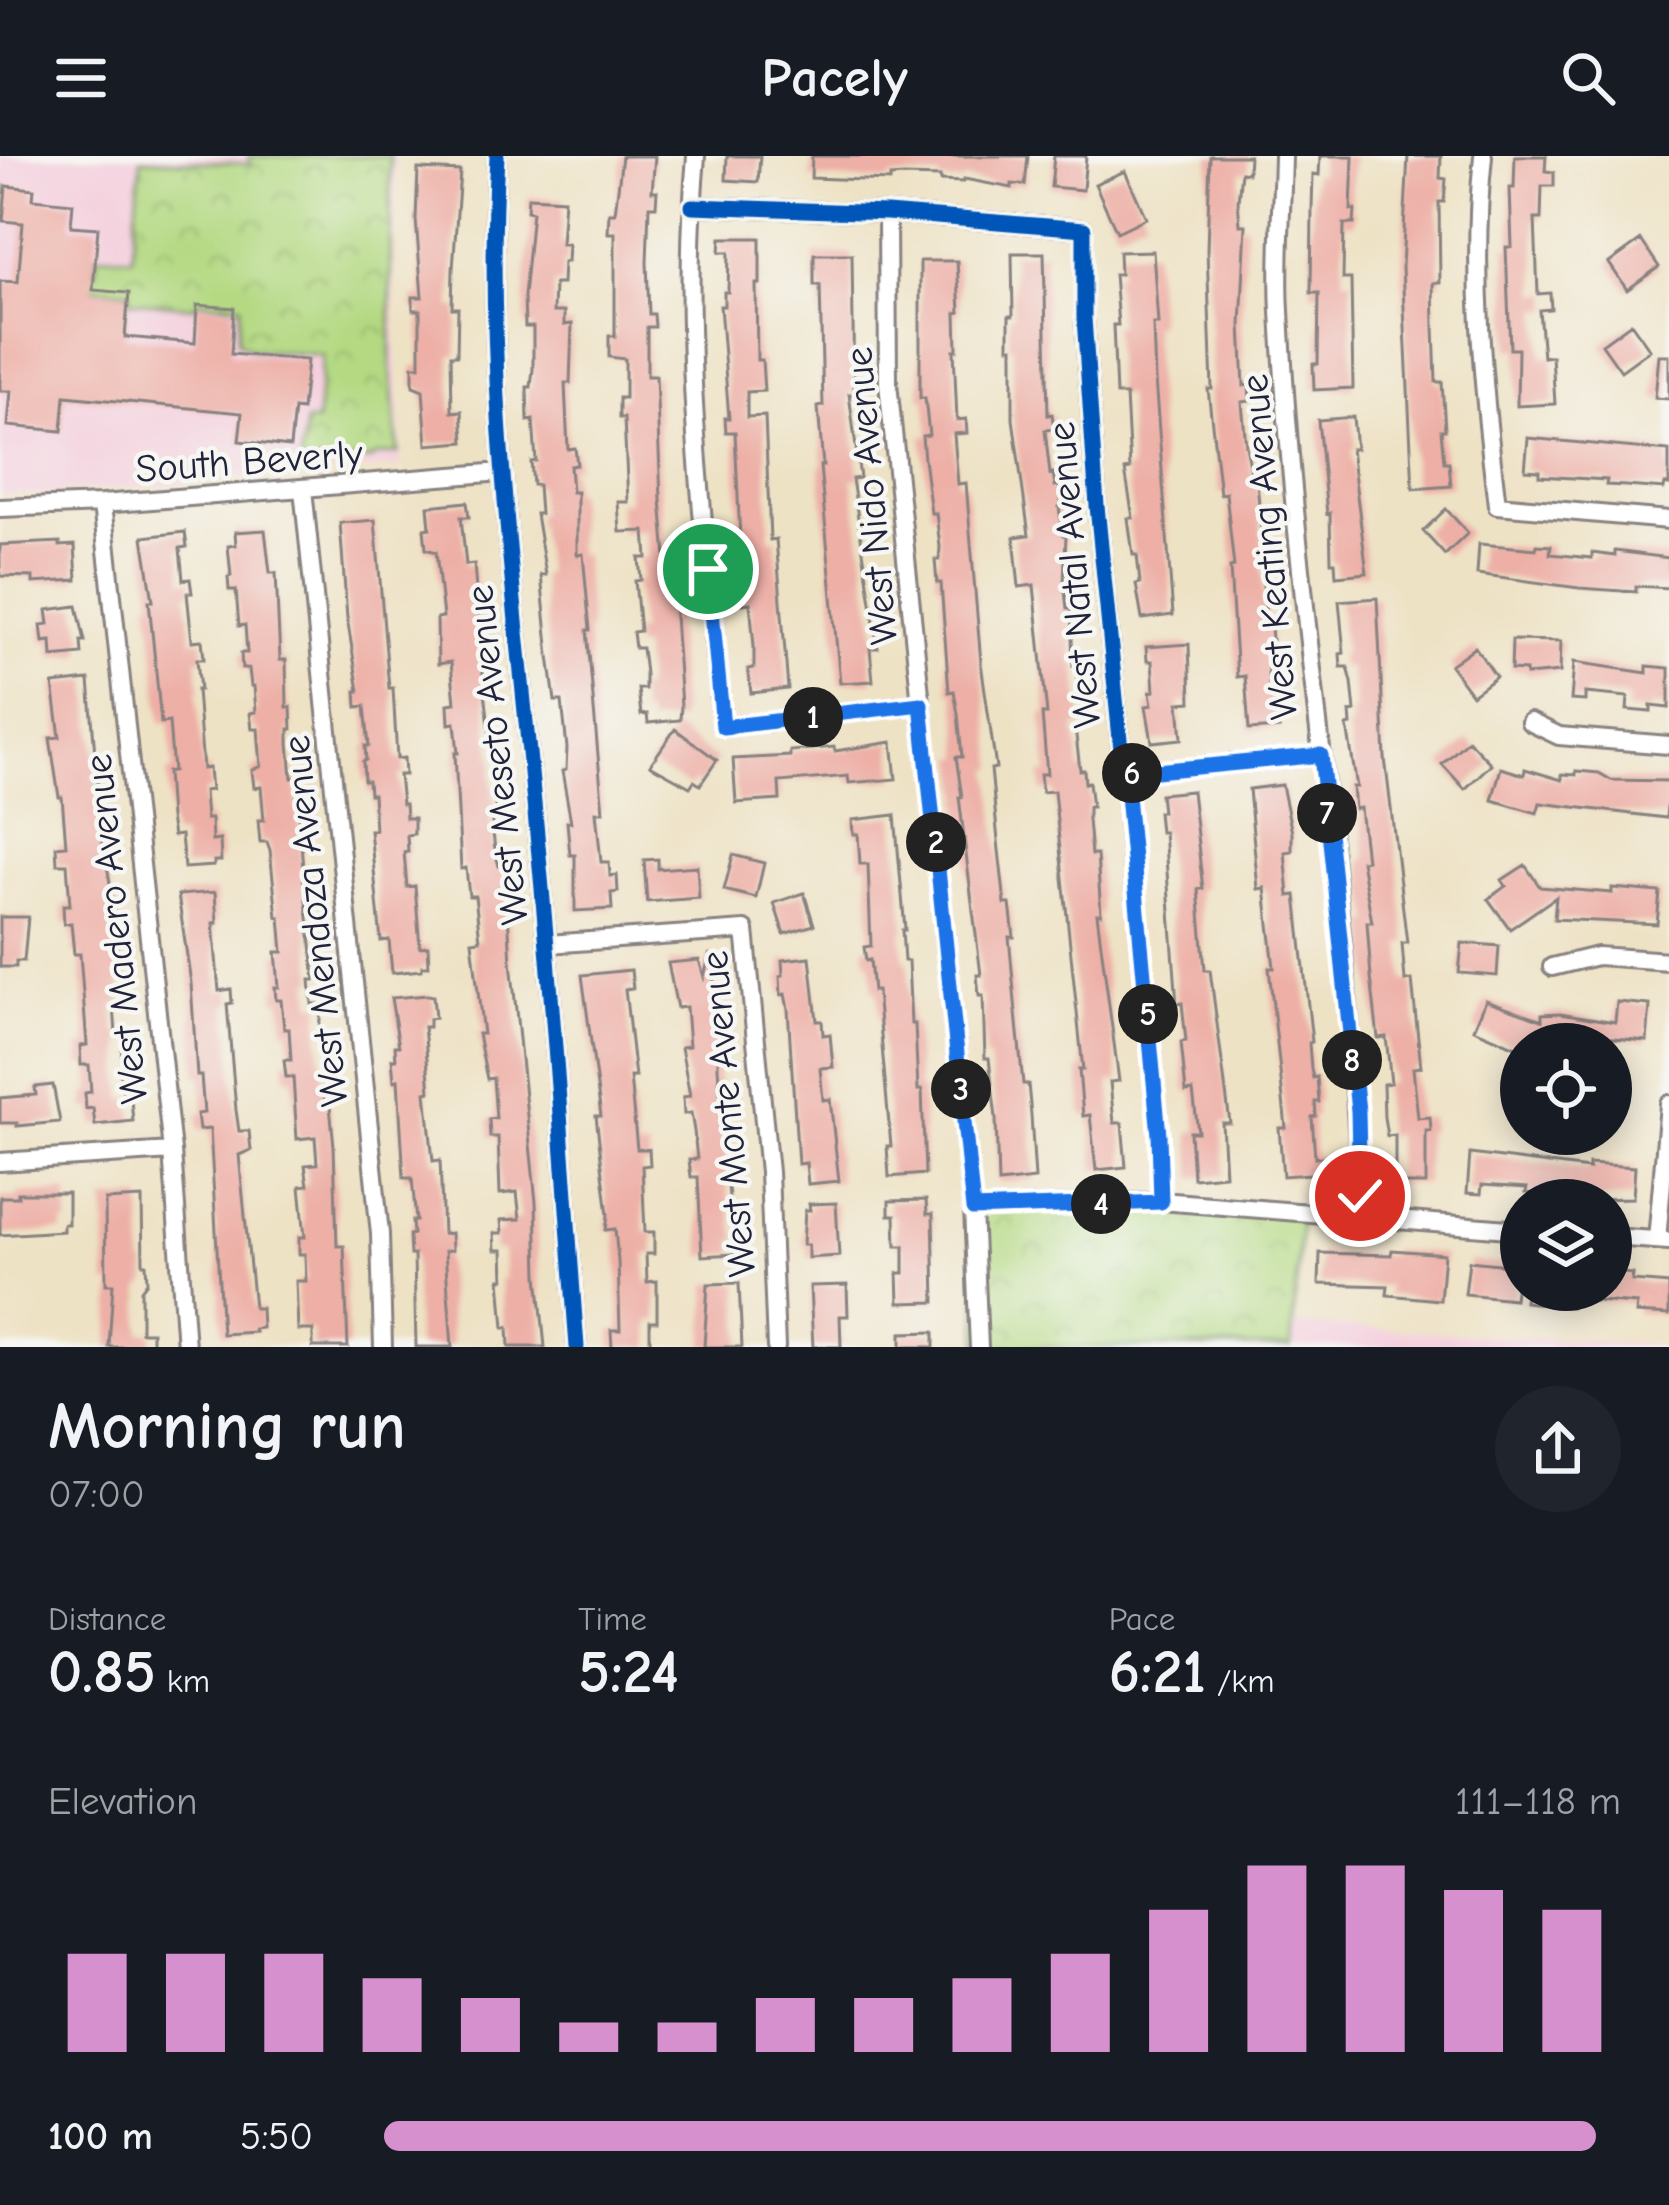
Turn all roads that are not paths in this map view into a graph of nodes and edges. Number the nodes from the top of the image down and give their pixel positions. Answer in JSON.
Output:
{"nodes":[{"id":1,"x":496,"y":156,"type":"edge"},
{"id":2,"x":696,"y":156,"type":"edge"},
{"id":3,"x":1283,"y":156,"type":"edge"},
{"id":4,"x":1483,"y":156,"type":"edge"},
{"id":5,"x":692,"y":206,"type":"junction"},
{"id":6,"x":887,"y":213,"type":"junction"},
{"id":7,"x":502,"y":472,"type":"junction"},
{"id":8,"x":303,"y":489,"type":"junction"},
{"id":9,"x":102,"y":504,"type":"junction"},
{"id":10,"x":0,"y":508,"type":"edge"},
{"id":11,"x":1669,"y":520,"type":"edge"},
{"id":12,"x":921,"y":704,"type":"junction"},
{"id":13,"x":1530,"y":722,"type":"dead end"},
{"id":14,"x":1669,"y":745,"type":"edge"},
{"id":15,"x":1321,"y":755,"type":"junction"},
{"id":16,"x":1125,"y":774,"type":"junction"},
{"id":17,"x":548,"y":944,"type":"junction"},
{"id":18,"x":1669,"y":961,"type":"edge"},
{"id":19,"x":1552,"y":967,"type":"dead end"},
{"id":20,"x":1669,"y":1105,"type":"edge"},
{"id":21,"x":172,"y":1151,"type":"junction"},
{"id":22,"x":0,"y":1162,"type":"edge"},
{"id":23,"x":1161,"y":1202,"type":"junction"},
{"id":24,"x":973,"y":1209,"type":"junction"},
{"id":25,"x":1361,"y":1217,"type":"junction"},
{"id":26,"x":1500,"y":1228,"type":"edge"},
{"id":27,"x":1632,"y":1239,"type":"edge"},
{"id":28,"x":1663,"y":1241,"type":"edge"},
{"id":29,"x":186,"y":1347,"type":"edge"},
{"id":30,"x":383,"y":1347,"type":"edge"},
{"id":31,"x":577,"y":1347,"type":"edge"},
{"id":32,"x":776,"y":1347,"type":"edge"},
{"id":33,"x":979,"y":1347,"type":"edge"}],
"edges":[{"from":1,"to":7,"type":"street","name":"West Meseto Avenue"},
{"from":2,"to":5,"type":"street"},
{"from":3,"to":15,"type":"street","name":"West Keating Avenue"},
{"from":4,"to":11,"type":"street"},
{"from":5,"to":6,"type":"street"},
{"from":5,"to":12,"type":"street"},
{"from":6,"to":12,"type":"street","name":"West Nido Avenue"},
{"from":6,"to":16,"type":"street","name":"West Natal Avenue"},
{"from":7,"to":8,"type":"street","name":"South Beverly"},
{"from":7,"to":17,"type":"street","name":"West Meseto Avenue"},
{"from":8,"to":9,"type":"street","name":"South Beverly"},
{"from":8,"to":30,"type":"street","name":"West Mendoza Avenue"},
{"from":9,"to":10,"type":"street","name":"South Beverly"},
{"from":9,"to":21,"type":"street","name":"West Madero Avenue"},
{"from":12,"to":24,"type":"street","name":"West Nido Avenue"},
{"from":13,"to":14,"type":"street"},
{"from":15,"to":16,"type":"street"},
{"from":15,"to":25,"type":"street","name":"West Keating Avenue"},
{"from":16,"to":23,"type":"street","name":"West Natal Avenue"},
{"from":17,"to":31,"type":"street","name":"West Meseto Avenue"},
{"from":17,"to":32,"type":"street","name":"West Monte Avenue"},
{"from":18,"to":19,"type":"street"},
{"from":20,"to":28,"type":"street"},
{"from":21,"to":22,"type":"street"},
{"from":21,"to":29,"type":"street","name":"West Madero Avenue"},
{"from":23,"to":24,"type":"street"},
{"from":23,"to":25,"type":"street"},
{"from":24,"to":33,"type":"street","name":"West Nido Avenue"},
{"from":25,"to":26,"type":"street"},
{"from":27,"to":28,"type":"street"}]}
